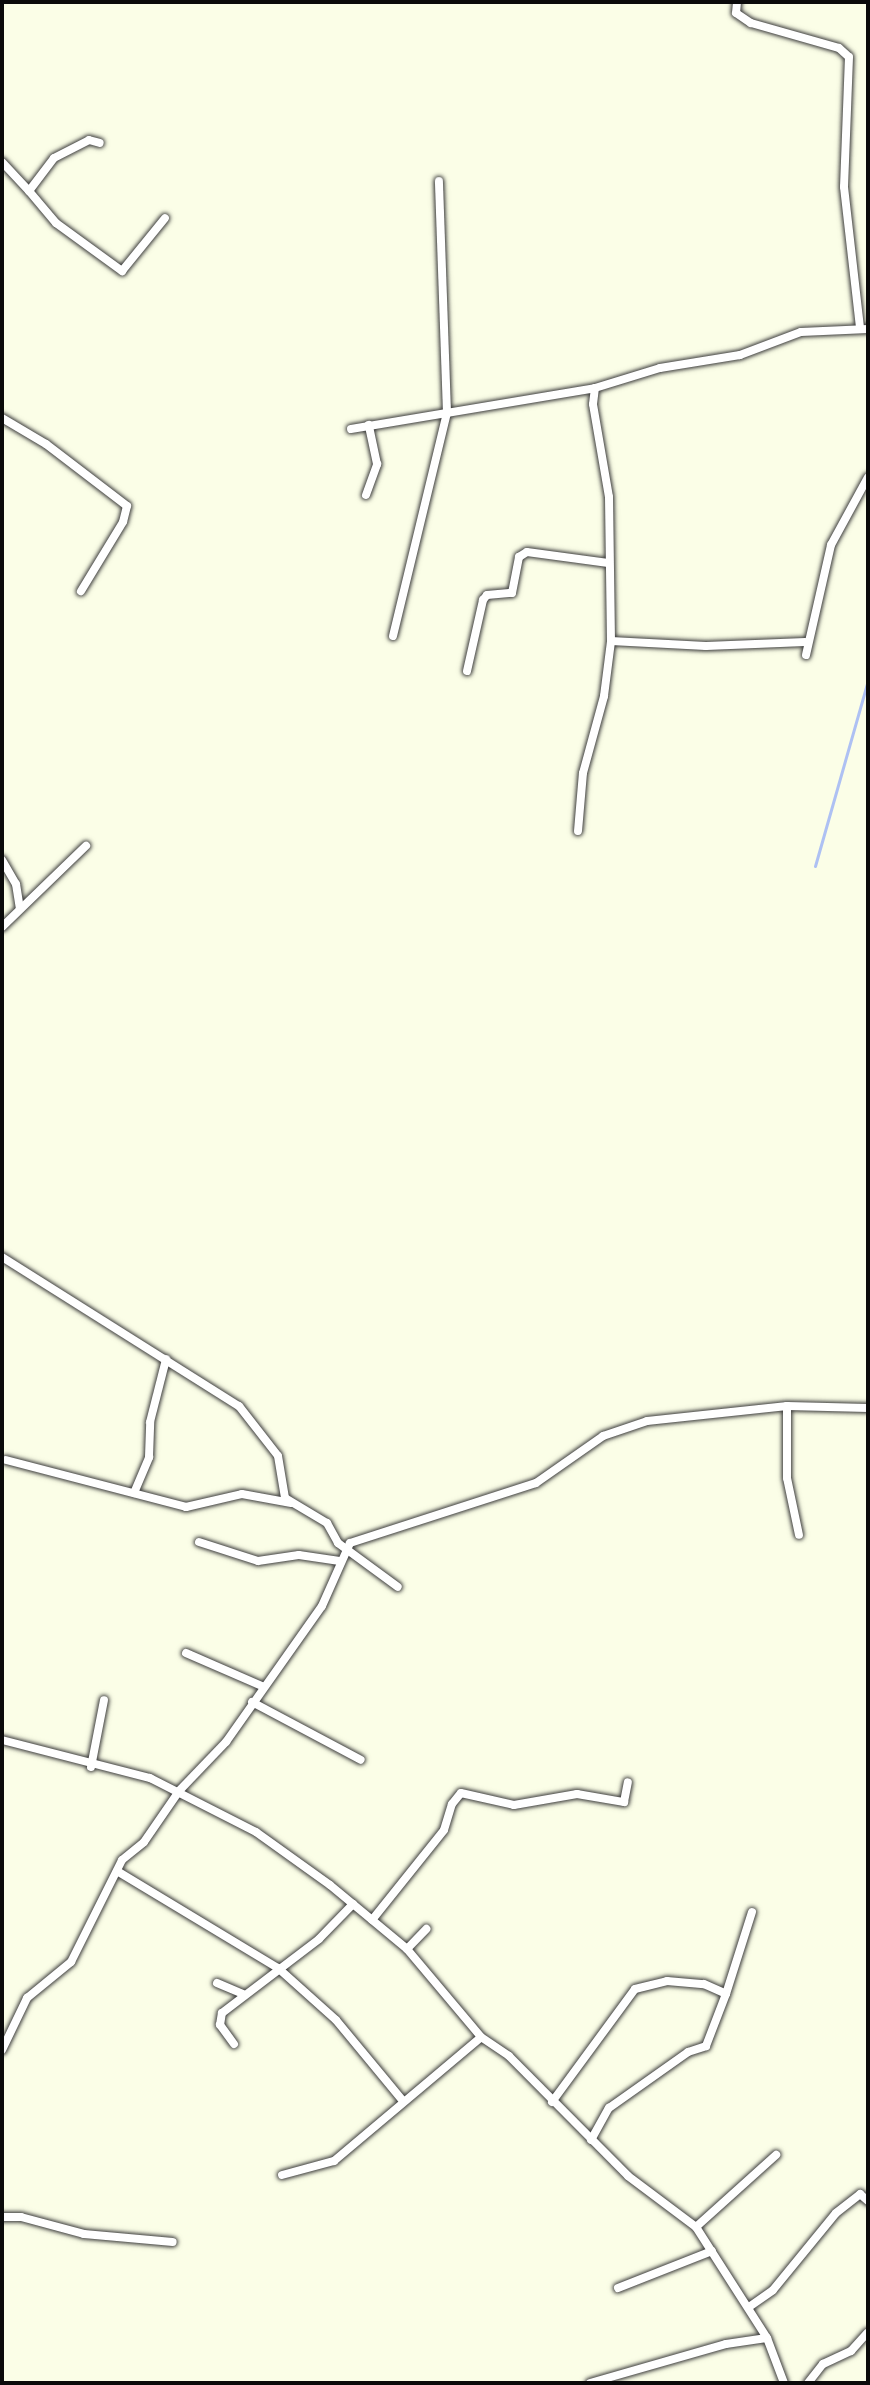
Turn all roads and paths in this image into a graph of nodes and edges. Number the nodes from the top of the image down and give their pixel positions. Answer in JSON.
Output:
{"nodes":[{"id":1,"x":737,"y":2,"type":"edge"},
{"id":2,"x":100,"y":143,"type":"dead end"},
{"id":3,"x":2,"y":162,"type":"edge"},
{"id":4,"x":439,"y":181,"type":"dead end"},
{"id":5,"x":29,"y":191,"type":"junction"},
{"id":6,"x":165,"y":218,"type":"dead end"},
{"id":7,"x":864,"y":328,"type":"edge"},
{"id":8,"x":595,"y":388,"type":"junction"},
{"id":9,"x":447,"y":413,"type":"junction"},
{"id":10,"x":2,"y":418,"type":"edge"},
{"id":11,"x":369,"y":425,"type":"junction"},
{"id":12,"x":351,"y":429,"type":"dead end"},
{"id":13,"x":868,"y":477,"type":"edge"},
{"id":14,"x":366,"y":495,"type":"dead end"},
{"id":15,"x":608,"y":563,"type":"junction"},
{"id":16,"x":81,"y":591,"type":"dead end"},
{"id":17,"x":393,"y":636,"type":"dead end"},
{"id":18,"x":611,"y":641,"type":"junction"},
{"id":19,"x":805,"y":642,"type":"junction"},
{"id":20,"x":806,"y":655,"type":"dead end"},
{"id":21,"x":467,"y":671,"type":"dead end"},
{"id":22,"x":578,"y":831,"type":"dead end"},
{"id":23,"x":86,"y":846,"type":"dead end"},
{"id":24,"x":2,"y":860,"type":"edge"},
{"id":25,"x":20,"y":909,"type":"junction"},
{"id":26,"x":2,"y":927,"type":"edge"},
{"id":27,"x":2,"y":1257,"type":"edge"},
{"id":28,"x":166,"y":1359,"type":"junction"},
{"id":29,"x":787,"y":1406,"type":"junction"},
{"id":30,"x":868,"y":1408,"type":"edge"},
{"id":31,"x":6,"y":1460,"type":"dead end"},
{"id":32,"x":134,"y":1493,"type":"junction"},
{"id":33,"x":291,"y":1503,"type":"junction"},
{"id":34,"x":799,"y":1535,"type":"dead end"},
{"id":35,"x":199,"y":1542,"type":"dead end"},
{"id":36,"x":347,"y":1548,"type":"junction"},
{"id":37,"x":340,"y":1561,"type":"junction"},
{"id":38,"x":398,"y":1587,"type":"dead end"},
{"id":39,"x":186,"y":1653,"type":"dead end"},
{"id":40,"x":262,"y":1686,"type":"junction"},
{"id":41,"x":104,"y":1700,"type":"dead end"},
{"id":42,"x":252,"y":1702,"type":"junction"},
{"id":43,"x":2,"y":1740,"type":"edge"},
{"id":44,"x":361,"y":1760,"type":"dead end"},
{"id":45,"x":91,"y":1767,"type":"junction"},
{"id":46,"x":628,"y":1782,"type":"dead end"},
{"id":47,"x":179,"y":1791,"type":"junction"},
{"id":48,"x":117,"y":1871,"type":"junction"},
{"id":49,"x":353,"y":1904,"type":"junction"},
{"id":50,"x":752,"y":1912,"type":"dead end"},
{"id":51,"x":372,"y":1920,"type":"junction"},
{"id":52,"x":426,"y":1929,"type":"dead end"},
{"id":53,"x":407,"y":1949,"type":"junction"},
{"id":54,"x":278,"y":1968,"type":"junction"},
{"id":55,"x":217,"y":1983,"type":"dead end"},
{"id":56,"x":243,"y":1994,"type":"junction"},
{"id":57,"x":726,"y":1994,"type":"junction"},
{"id":58,"x":481,"y":2037,"type":"junction"},
{"id":59,"x":234,"y":2044,"type":"dead end"},
{"id":60,"x":2,"y":2050,"type":"edge"},
{"id":61,"x":403,"y":2101,"type":"junction"},
{"id":62,"x":552,"y":2102,"type":"junction"},
{"id":63,"x":591,"y":2140,"type":"junction"},
{"id":64,"x":776,"y":2155,"type":"dead end"},
{"id":65,"x":282,"y":2175,"type":"dead end"},
{"id":66,"x":868,"y":2201,"type":"edge"},
{"id":67,"x":2,"y":2217,"type":"edge"},
{"id":68,"x":696,"y":2227,"type":"junction"},
{"id":69,"x":173,"y":2242,"type":"dead end"},
{"id":70,"x":712,"y":2251,"type":"junction"},
{"id":71,"x":618,"y":2288,"type":"dead end"},
{"id":72,"x":749,"y":2307,"type":"junction"},
{"id":73,"x":868,"y":2332,"type":"edge"},
{"id":74,"x":767,"y":2338,"type":"junction"},
{"id":75,"x":590,"y":2383,"type":"edge"},
{"id":76,"x":784,"y":2383,"type":"edge"},
{"id":77,"x":808,"y":2383,"type":"edge"}],
"edges":[{"from":1,"to":7,"type":"street"},
{"from":2,"to":5,"type":"street"},
{"from":3,"to":5,"type":"street"},
{"from":4,"to":9,"type":"street"},
{"from":5,"to":6,"type":"street"},
{"from":7,"to":8,"type":"street"},
{"from":8,"to":9,"type":"street"},
{"from":8,"to":15,"type":"street"},
{"from":9,"to":11,"type":"street"},
{"from":9,"to":17,"type":"street"},
{"from":10,"to":16,"type":"street"},
{"from":11,"to":12,"type":"street"},
{"from":11,"to":14,"type":"street"},
{"from":13,"to":19,"type":"street"},
{"from":15,"to":18,"type":"street"},
{"from":15,"to":21,"type":"street"},
{"from":18,"to":19,"type":"street"},
{"from":18,"to":22,"type":"street"},
{"from":19,"to":20,"type":"street"},
{"from":23,"to":25,"type":"street"},
{"from":24,"to":25,"type":"street"},
{"from":25,"to":26,"type":"street"},
{"from":27,"to":28,"type":"street"},
{"from":28,"to":32,"type":"street"},
{"from":28,"to":33,"type":"street"},
{"from":29,"to":30,"type":"street"},
{"from":29,"to":34,"type":"street"},
{"from":29,"to":36,"type":"street"},
{"from":31,"to":32,"type":"street"},
{"from":32,"to":33,"type":"street"},
{"from":33,"to":36,"type":"street"},
{"from":35,"to":37,"type":"street"},
{"from":36,"to":37,"type":"street"},
{"from":36,"to":38,"type":"street"},
{"from":37,"to":40,"type":"street"},
{"from":39,"to":40,"type":"street"},
{"from":40,"to":42,"type":"street"},
{"from":41,"to":45,"type":"street"},
{"from":42,"to":44,"type":"street"},
{"from":42,"to":47,"type":"street"},
{"from":43,"to":45,"type":"street"},
{"from":45,"to":47,"type":"street"},
{"from":46,"to":51,"type":"street"},
{"from":47,"to":48,"type":"street"},
{"from":47,"to":49,"type":"street"},
{"from":48,"to":54,"type":"street"},
{"from":48,"to":60,"type":"street"},
{"from":49,"to":51,"type":"street"},
{"from":49,"to":54,"type":"street"},
{"from":50,"to":57,"type":"street"},
{"from":51,"to":53,"type":"street"},
{"from":52,"to":53,"type":"street"},
{"from":53,"to":58,"type":"street"},
{"from":54,"to":56,"type":"street"},
{"from":54,"to":61,"type":"street"},
{"from":55,"to":56,"type":"street"},
{"from":56,"to":59,"type":"street"},
{"from":57,"to":62,"type":"street"},
{"from":57,"to":63,"type":"street"},
{"from":58,"to":61,"type":"street"},
{"from":58,"to":62,"type":"street"},
{"from":61,"to":65,"type":"street"},
{"from":62,"to":63,"type":"street"},
{"from":63,"to":68,"type":"street"},
{"from":64,"to":68,"type":"street"},
{"from":66,"to":72,"type":"street"},
{"from":67,"to":69,"type":"street"},
{"from":68,"to":70,"type":"street"},
{"from":70,"to":71,"type":"street"},
{"from":70,"to":72,"type":"street"},
{"from":72,"to":74,"type":"street"},
{"from":73,"to":77,"type":"street"},
{"from":74,"to":75,"type":"street"},
{"from":74,"to":76,"type":"street"}]}
